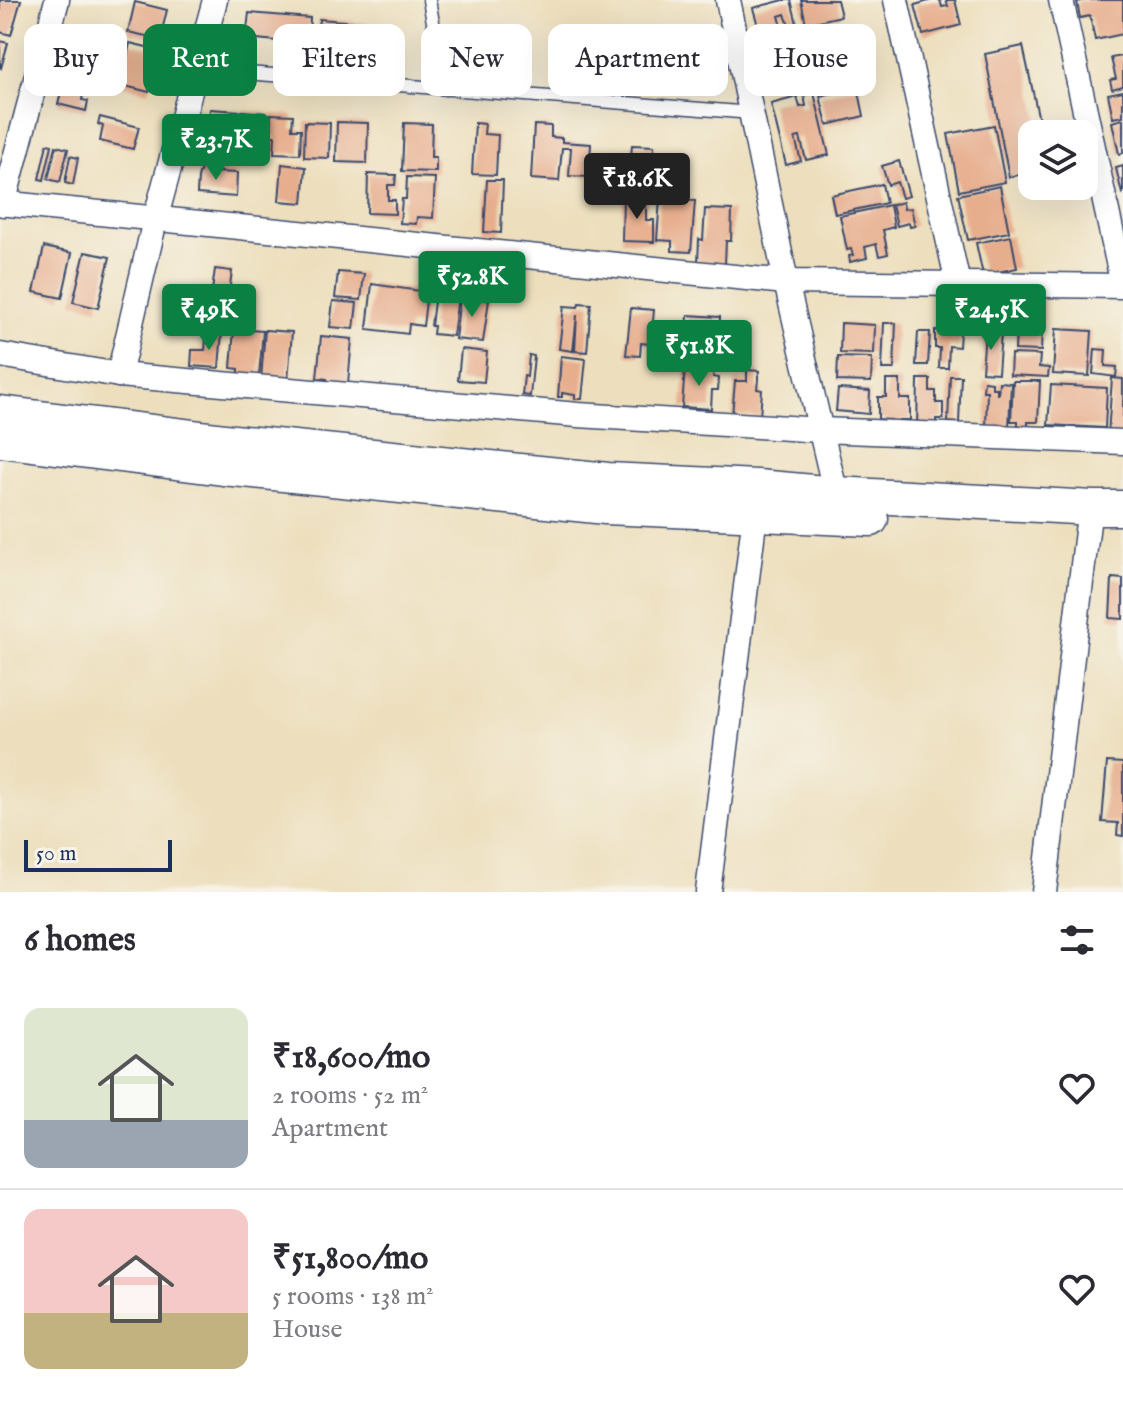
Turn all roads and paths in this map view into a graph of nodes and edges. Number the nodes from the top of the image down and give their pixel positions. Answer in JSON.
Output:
{"nodes":[{"id":1,"x":57,"y":0,"type":"edge"},
{"id":2,"x":215,"y":0,"type":"edge"},
{"id":3,"x":429,"y":0,"type":"edge"},
{"id":4,"x":728,"y":0,"type":"edge"},
{"id":5,"x":896,"y":0,"type":"edge"},
{"id":6,"x":1061,"y":0,"type":"edge"},
{"id":7,"x":208,"y":24,"type":"edge"},
{"id":8,"x":433,"y":24,"type":"edge"},
{"id":9,"x":257,"y":74,"type":"edge"},
{"id":10,"x":421,"y":87,"type":"edge"},
{"id":11,"x":189,"y":96,"type":"edge"},
{"id":12,"x":532,"y":96,"type":"edge"},
{"id":13,"x":752,"y":113,"type":"junction"},
{"id":14,"x":2,"y":204,"type":"edge"},
{"id":15,"x":155,"y":220,"type":"junction"},
{"id":16,"x":786,"y":282,"type":"junction"},
{"id":17,"x":958,"y":284,"type":"junction"},
{"id":18,"x":1123,"y":285,"type":"edge"},
{"id":19,"x":0,"y":355,"type":"edge"},
{"id":20,"x":119,"y":375,"type":"junction"},
{"id":21,"x":0,"y":413,"type":"edge"},
{"id":22,"x":821,"y":430,"type":"junction"},
{"id":23,"x":0,"y":440,"type":"edge"},
{"id":24,"x":1123,"y":442,"type":"edge"},
{"id":25,"x":838,"y":506,"type":"junction"},
{"id":26,"x":1123,"y":508,"type":"edge"},
{"id":27,"x":755,"y":514,"type":"junction"},
{"id":28,"x":1088,"y":523,"type":"junction"},
{"id":29,"x":1123,"y":524,"type":"edge"},
{"id":30,"x":708,"y":892,"type":"edge"},
{"id":31,"x":1044,"y":892,"type":"edge"}],
"edges":[{"from":1,"to":14,"type":"street"},
{"from":2,"to":7,"type":"street"},
{"from":3,"to":8,"type":"lane"},
{"from":4,"to":13,"type":"street"},
{"from":5,"to":17,"type":"street"},
{"from":6,"to":18,"type":"street"},
{"from":9,"to":10,"type":"lane"},
{"from":11,"to":15,"type":"street"},
{"from":12,"to":13,"type":"lane"},
{"from":13,"to":16,"type":"street"},
{"from":14,"to":15,"type":"street"},
{"from":15,"to":16,"type":"street"},
{"from":15,"to":20,"type":"street"},
{"from":16,"to":17,"type":"street"},
{"from":16,"to":22,"type":"street"},
{"from":17,"to":18,"type":"street"},
{"from":19,"to":20,"type":"street"},
{"from":20,"to":22,"type":"street"},
{"from":21,"to":25,"type":"street"},
{"from":22,"to":24,"type":"street"},
{"from":22,"to":25,"type":"street"},
{"from":23,"to":27,"type":"street"},
{"from":25,"to":26,"type":"street"},
{"from":25,"to":27,"type":"street"},
{"from":25,"to":28,"type":"street"},
{"from":27,"to":30,"type":"street"},
{"from":28,"to":29,"type":"street"},
{"from":28,"to":31,"type":"street"}]}
